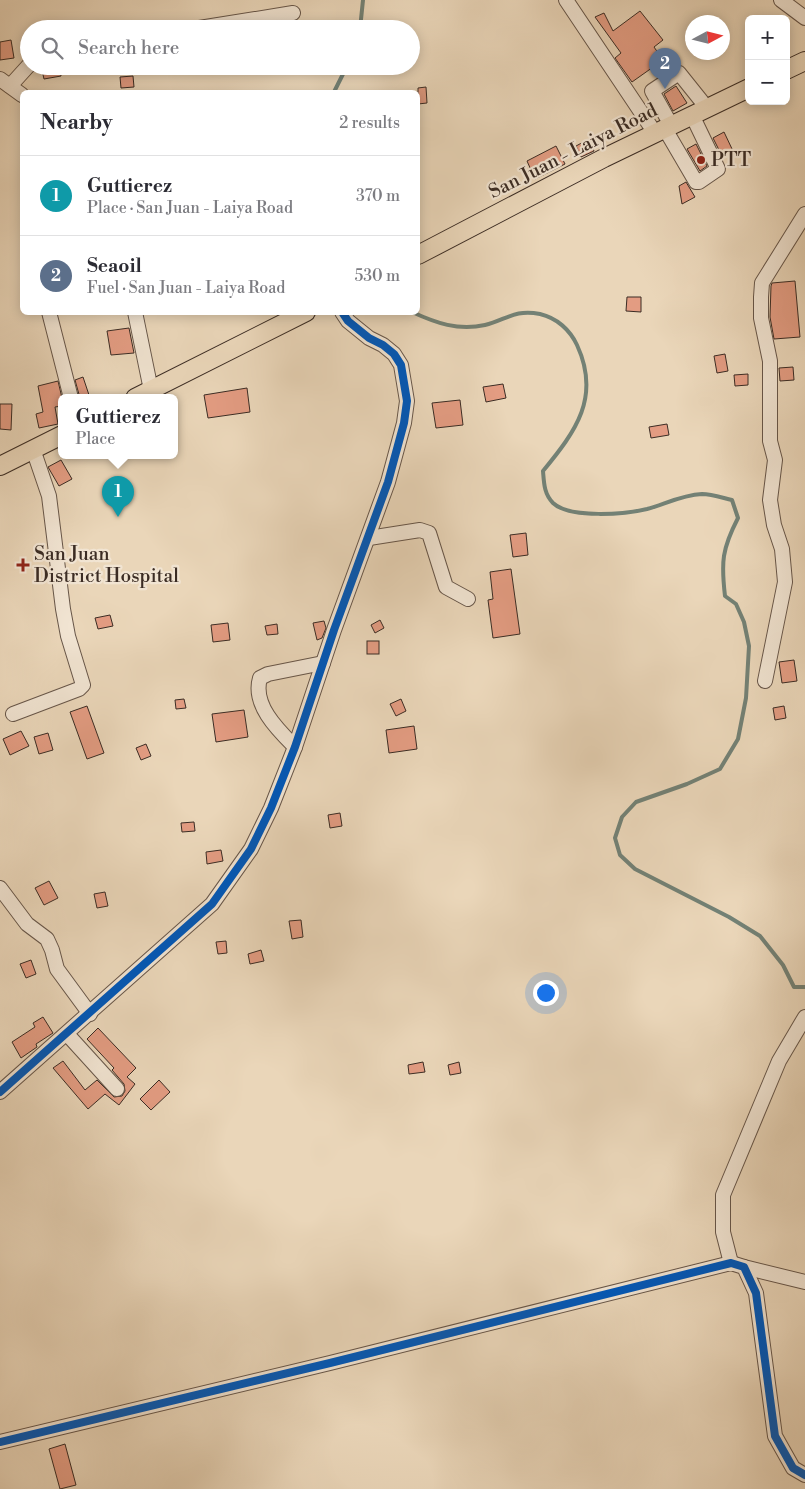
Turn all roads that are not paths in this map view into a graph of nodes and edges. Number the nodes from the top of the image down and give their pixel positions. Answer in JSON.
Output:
{"nodes":[{"id":1,"x":566,"y":0,"type":"edge"},
{"id":2,"x":782,"y":0,"type":"edge"},
{"id":3,"x":293,"y":13,"type":"dead end"},
{"id":4,"x":805,"y":18,"type":"edge"},
{"id":5,"x":249,"y":20,"type":"edge"},
{"id":6,"x":805,"y":60,"type":"edge"},
{"id":7,"x":790,"y":68,"type":"edge"},
{"id":8,"x":20,"y":71,"type":"edge"},
{"id":9,"x":5,"y":82,"type":"edge"},
{"id":10,"x":745,"y":90,"type":"edge"},
{"id":11,"x":20,"y":93,"type":"edge"},
{"id":12,"x":700,"y":111,"type":"junction"},
{"id":13,"x":664,"y":129,"type":"junction"},
{"id":14,"x":805,"y":214,"type":"edge"},
{"id":15,"x":420,"y":254,"type":"edge"},
{"id":16,"x":50,"y":315,"type":"edge"},
{"id":17,"x":136,"y":315,"type":"edge"},
{"id":18,"x":300,"y":315,"type":"edge"},
{"id":19,"x":344,"y":315,"type":"edge"},
{"id":20,"x":151,"y":390,"type":"junction"},
{"id":21,"x":70,"y":394,"type":"edge"},
{"id":22,"x":143,"y":394,"type":"edge"},
{"id":23,"x":58,"y":437,"type":"edge"},
{"id":24,"x":33,"y":449,"type":"junction"},
{"id":25,"x":0,"y":466,"type":"edge"},
{"id":26,"x":369,"y":538,"type":"junction"},
{"id":27,"x":468,"y":599,"type":"dead end"},
{"id":28,"x":324,"y":663,"type":"junction"},
{"id":29,"x":765,"y":680,"type":"dead end"},
{"id":30,"x":13,"y":714,"type":"dead end"},
{"id":31,"x":295,"y":747,"type":"junction"},
{"id":32,"x":0,"y":888,"type":"edge"},
{"id":33,"x":90,"y":1014,"type":"junction"},
{"id":34,"x":805,"y":1017,"type":"edge"},
{"id":35,"x":67,"y":1034,"type":"junction"},
{"id":36,"x":117,"y":1089,"type":"dead end"},
{"id":37,"x":0,"y":1092,"type":"edge"},
{"id":38,"x":738,"y":1265,"type":"junction"},
{"id":39,"x":805,"y":1282,"type":"edge"},
{"id":40,"x":0,"y":1442,"type":"edge"},
{"id":41,"x":805,"y":1475,"type":"edge"}],
"edges":[{"from":1,"to":13,"type":"street"},
{"from":2,"to":4,"type":"street"},
{"from":3,"to":5,"type":"street"},
{"from":6,"to":7,"type":"main road"},
{"from":8,"to":9,"type":"street"},
{"from":9,"to":11,"type":"street"},
{"from":10,"to":12,"type":"main road","name":"San Juan - Laiya Road"},
{"from":12,"to":13,"type":"main road","name":"San Juan - Laiya Road"},
{"from":12,"to":13,"type":"street"},
{"from":12,"to":13,"type":"street"},
{"from":13,"to":15,"type":"main road","name":"San Juan - Laiya Road"},
{"from":14,"to":29,"type":"street"},
{"from":16,"to":21,"type":"street"},
{"from":17,"to":20,"type":"street"},
{"from":18,"to":20,"type":"main road"},
{"from":19,"to":26,"type":"street"},
{"from":20,"to":22,"type":"main road"},
{"from":23,"to":24,"type":"main road"},
{"from":24,"to":25,"type":"main road"},
{"from":24,"to":30,"type":"street"},
{"from":26,"to":27,"type":"street"},
{"from":26,"to":28,"type":"street"},
{"from":28,"to":31,"type":"street"},
{"from":28,"to":31,"type":"street"},
{"from":31,"to":33,"type":"street"},
{"from":32,"to":33,"type":"street"},
{"from":33,"to":35,"type":"street"},
{"from":34,"to":38,"type":"street"},
{"from":35,"to":36,"type":"street"},
{"from":35,"to":37,"type":"street"},
{"from":38,"to":39,"type":"street"},
{"from":38,"to":40,"type":"street"},
{"from":38,"to":41,"type":"street"}]}
